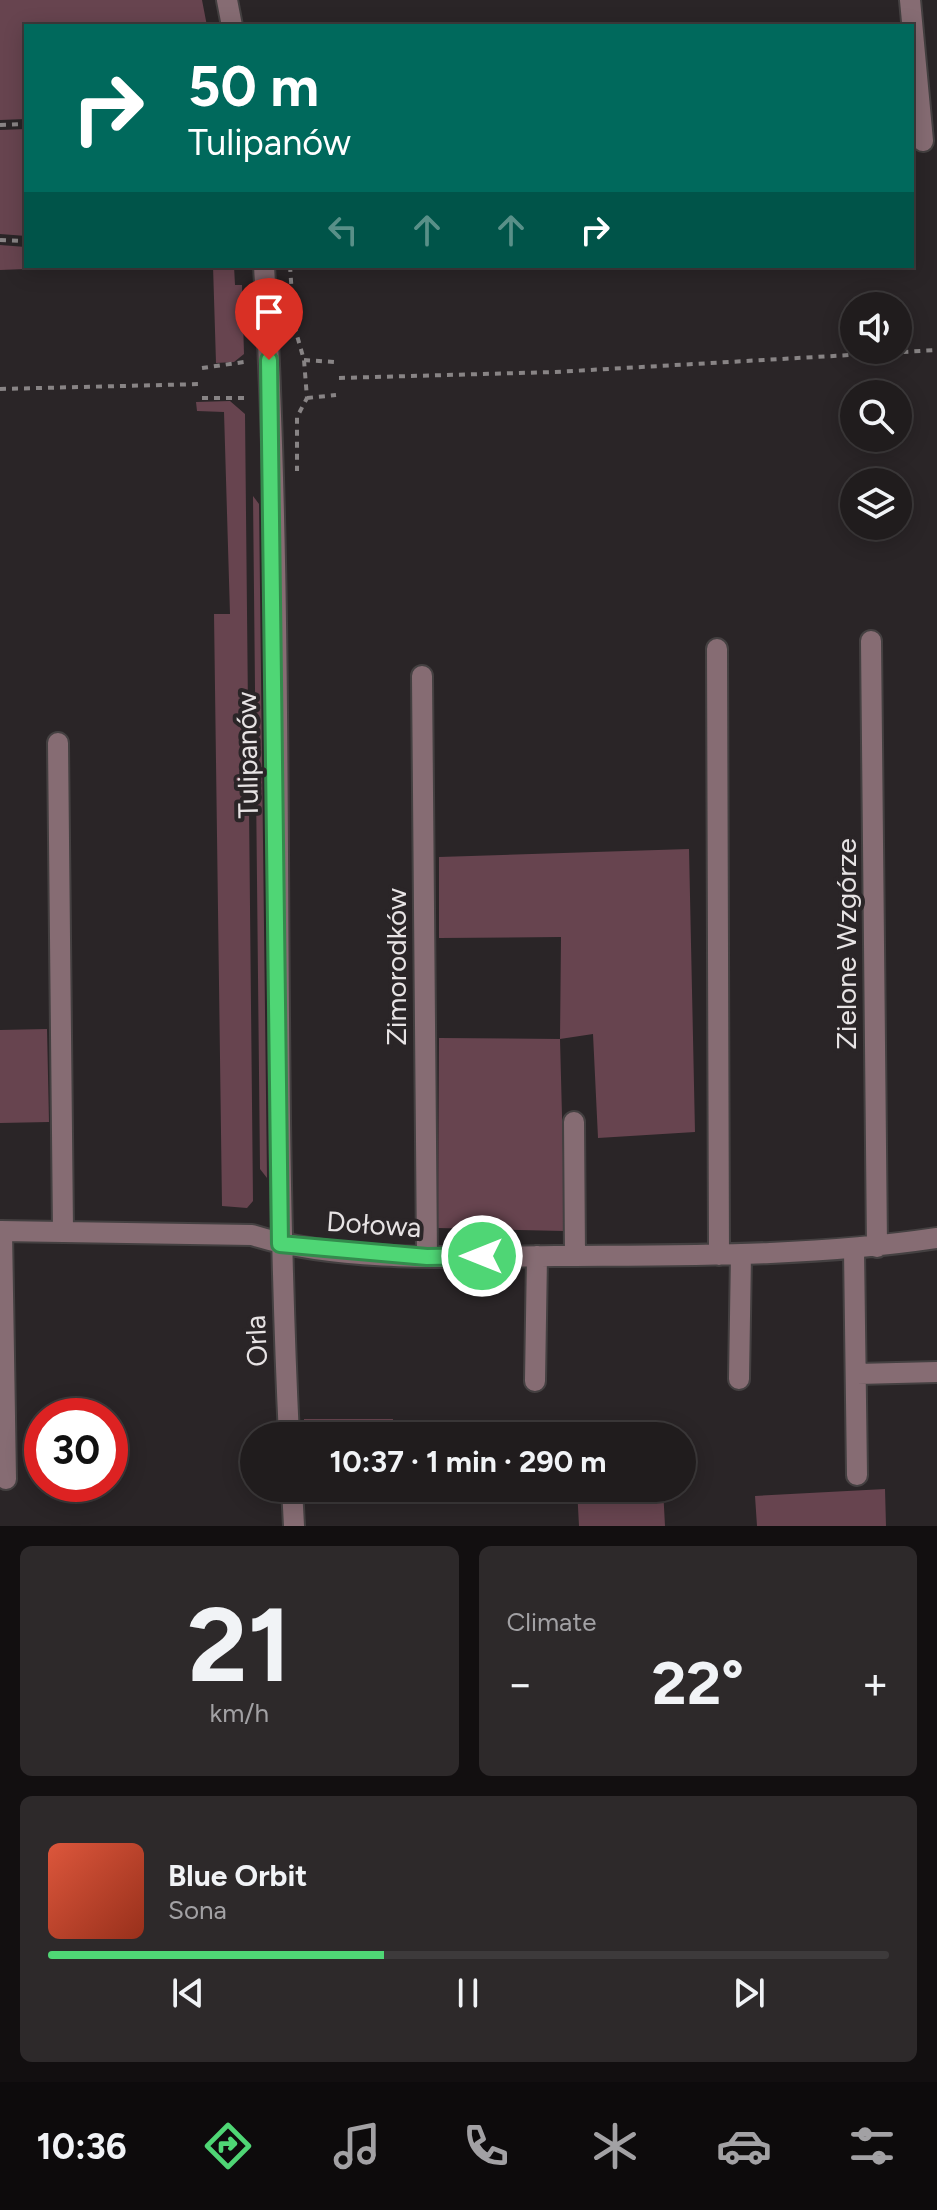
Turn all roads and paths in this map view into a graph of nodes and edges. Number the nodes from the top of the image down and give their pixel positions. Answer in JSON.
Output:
{"nodes":[{"id":1,"x":227,"y":0,"type":"edge"},
{"id":2,"x":910,"y":0,"type":"edge"},
{"id":3,"x":232,"y":24,"type":"edge"},
{"id":4,"x":912,"y":24,"type":"edge"},
{"id":5,"x":914,"y":43,"type":"edge"},
{"id":6,"x":24,"y":124,"type":"edge"},
{"id":7,"x":0,"y":125,"type":"edge"},
{"id":8,"x":923,"y":141,"type":"dead end"},
{"id":9,"x":0,"y":240,"type":"edge"},
{"id":10,"x":24,"y":241,"type":"edge"},
{"id":11,"x":264,"y":268,"type":"edge"},
{"id":12,"x":937,"y":350,"type":"edge"},
{"id":13,"x":304,"y":360,"type":"dead end"},
{"id":14,"x":244,"y":362,"type":"dead end"},
{"id":15,"x":334,"y":362,"type":"dead end"},
{"id":16,"x":202,"y":368,"type":"dead end"},
{"id":17,"x":339,"y":378,"type":"dead end"},
{"id":18,"x":202,"y":384,"type":"dead end"},
{"id":19,"x":0,"y":389,"type":"edge"},
{"id":20,"x":336,"y":395,"type":"dead end"},
{"id":21,"x":202,"y":398,"type":"dead end"},
{"id":22,"x":246,"y":398,"type":"dead end"},
{"id":23,"x":307,"y":398,"type":"dead end"},
{"id":24,"x":871,"y":641,"type":"dead end"},
{"id":25,"x":717,"y":649,"type":"dead end"},
{"id":26,"x":422,"y":676,"type":"dead end"},
{"id":27,"x":58,"y":743,"type":"dead end"},
{"id":28,"x":574,"y":1122,"type":"dead end"},
{"id":29,"x":63,"y":1230,"type":"junction"},
{"id":30,"x":1,"y":1231,"type":"edge"},
{"id":31,"x":937,"y":1238,"type":"edge"},
{"id":32,"x":280,"y":1244,"type":"junction"},
{"id":33,"x":877,"y":1247,"type":"junction"},
{"id":34,"x":854,"y":1250,"type":"junction"},
{"id":35,"x":741,"y":1254,"type":"junction"},
{"id":36,"x":719,"y":1255,"type":"junction"},
{"id":37,"x":537,"y":1256,"type":"junction"},
{"id":38,"x":575,"y":1256,"type":"junction"},
{"id":39,"x":427,"y":1257,"type":"junction"},
{"id":40,"x":937,"y":1372,"type":"edge"},
{"id":41,"x":857,"y":1374,"type":"junction"},
{"id":42,"x":739,"y":1379,"type":"dead end"},
{"id":43,"x":535,"y":1381,"type":"dead end"},
{"id":44,"x":288,"y":1422,"type":"edge"},
{"id":45,"x":857,"y":1475,"type":"dead end"},
{"id":46,"x":6,"y":1479,"type":"dead end"},
{"id":47,"x":293,"y":1502,"type":"edge"},
{"id":48,"x":294,"y":1526,"type":"edge"}],
"edges":[{"from":1,"to":3,"type":"street"},
{"from":2,"to":4,"type":"street"},
{"from":5,"to":8,"type":"street"},
{"from":6,"to":7,"type":"path"},
{"from":9,"to":10,"type":"path"},
{"from":11,"to":32,"type":"street","name":"Tulipanów"},
{"from":12,"to":17,"type":"path"},
{"from":13,"to":15,"type":"path"},
{"from":14,"to":16,"type":"path"},
{"from":18,"to":19,"type":"path"},
{"from":20,"to":23,"type":"path"},
{"from":21,"to":22,"type":"path"},
{"from":24,"to":33,"type":"street","name":"Zielone Wzgórze"},
{"from":25,"to":36,"type":"street"},
{"from":26,"to":39,"type":"street","name":"Zimorodków"},
{"from":27,"to":29,"type":"street"},
{"from":28,"to":38,"type":"street"},
{"from":29,"to":30,"type":"street","name":"Dołowa"},
{"from":29,"to":32,"type":"street","name":"Dołowa"},
{"from":30,"to":46,"type":"street"},
{"from":31,"to":33,"type":"street","name":"Dołowa"},
{"from":32,"to":39,"type":"street","name":"Dołowa"},
{"from":32,"to":44,"type":"street","name":"Orla"},
{"from":33,"to":34,"type":"street","name":"Dołowa"},
{"from":34,"to":35,"type":"street","name":"Dołowa"},
{"from":34,"to":41,"type":"street"},
{"from":35,"to":36,"type":"street","name":"Dołowa"},
{"from":35,"to":42,"type":"street"},
{"from":36,"to":38,"type":"street","name":"Dołowa"},
{"from":37,"to":38,"type":"street","name":"Dołowa"},
{"from":37,"to":39,"type":"street","name":"Dołowa"},
{"from":37,"to":43,"type":"street"},
{"from":40,"to":41,"type":"street"},
{"from":41,"to":45,"type":"street"},
{"from":47,"to":48,"type":"street"}]}
